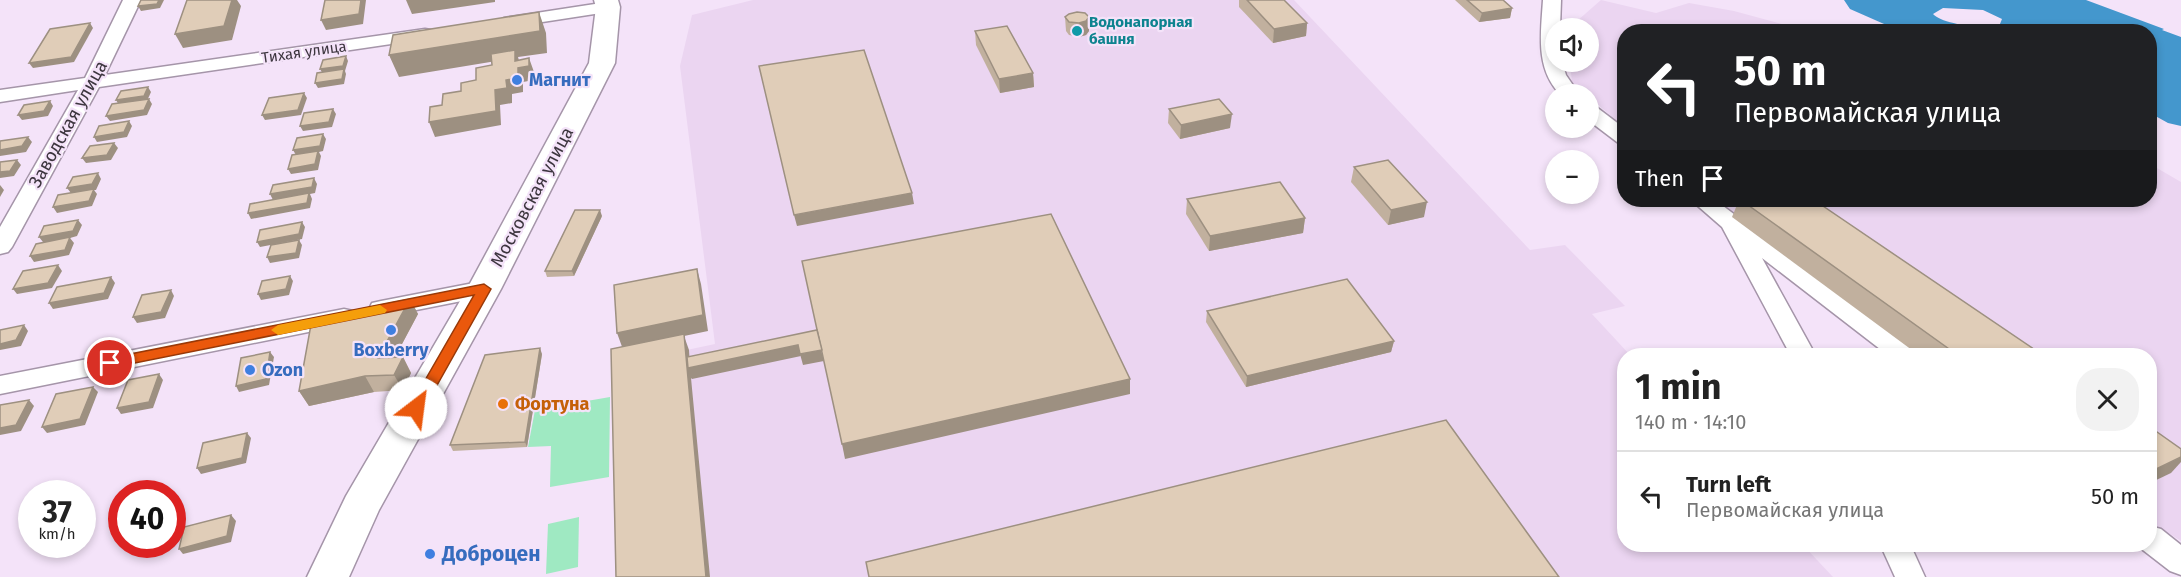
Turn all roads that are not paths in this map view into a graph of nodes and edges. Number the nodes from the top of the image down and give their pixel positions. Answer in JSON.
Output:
{"nodes":[{"id":1,"x":132,"y":0,"type":"edge"},
{"id":2,"x":1552,"y":0,"type":"edge"},
{"id":3,"x":607,"y":4,"type":"edge"},
{"id":4,"x":491,"y":25,"type":"edge"},
{"id":5,"x":444,"y":31,"type":"edge"},
{"id":6,"x":92,"y":83,"type":"junction"},
{"id":7,"x":1560,"y":84,"type":"edge"},
{"id":8,"x":0,"y":96,"type":"edge"},
{"id":9,"x":1599,"y":119,"type":"edge"},
{"id":10,"x":1617,"y":133,"type":"edge"},
{"id":11,"x":1711,"y":207,"type":"edge"},
{"id":12,"x":1731,"y":223,"type":"junction"},
{"id":13,"x":0,"y":247,"type":"edge"},
{"id":14,"x":484,"y":289,"type":"junction"},
{"id":15,"x":1800,"y":348,"type":"edge"},
{"id":16,"x":1896,"y":348,"type":"edge"},
{"id":17,"x":0,"y":385,"type":"edge"},
{"id":18,"x":2157,"y":543,"type":"edge"},
{"id":19,"x":1899,"y":552,"type":"edge"},
{"id":20,"x":2181,"y":562,"type":"edge"},
{"id":21,"x":328,"y":577,"type":"edge"},
{"id":22,"x":1910,"y":577,"type":"edge"}],
"edges":[{"from":1,"to":6,"type":"street","name":"Заводская улица"},
{"from":2,"to":7,"type":"street"},
{"from":3,"to":4,"type":"street"},
{"from":3,"to":14,"type":"street","name":"Московская улица"},
{"from":5,"to":6,"type":"street","name":"Тихая улица"},
{"from":6,"to":8,"type":"street","name":"Тихая улица"},
{"from":6,"to":13,"type":"street","name":"Заводская улица"},
{"from":9,"to":10,"type":"street"},
{"from":11,"to":12,"type":"street"},
{"from":12,"to":15,"type":"street"},
{"from":12,"to":16,"type":"street"},
{"from":14,"to":17,"type":"street"},
{"from":14,"to":21,"type":"street","name":"Московская улица"},
{"from":18,"to":20,"type":"street"},
{"from":19,"to":22,"type":"street"}]}
